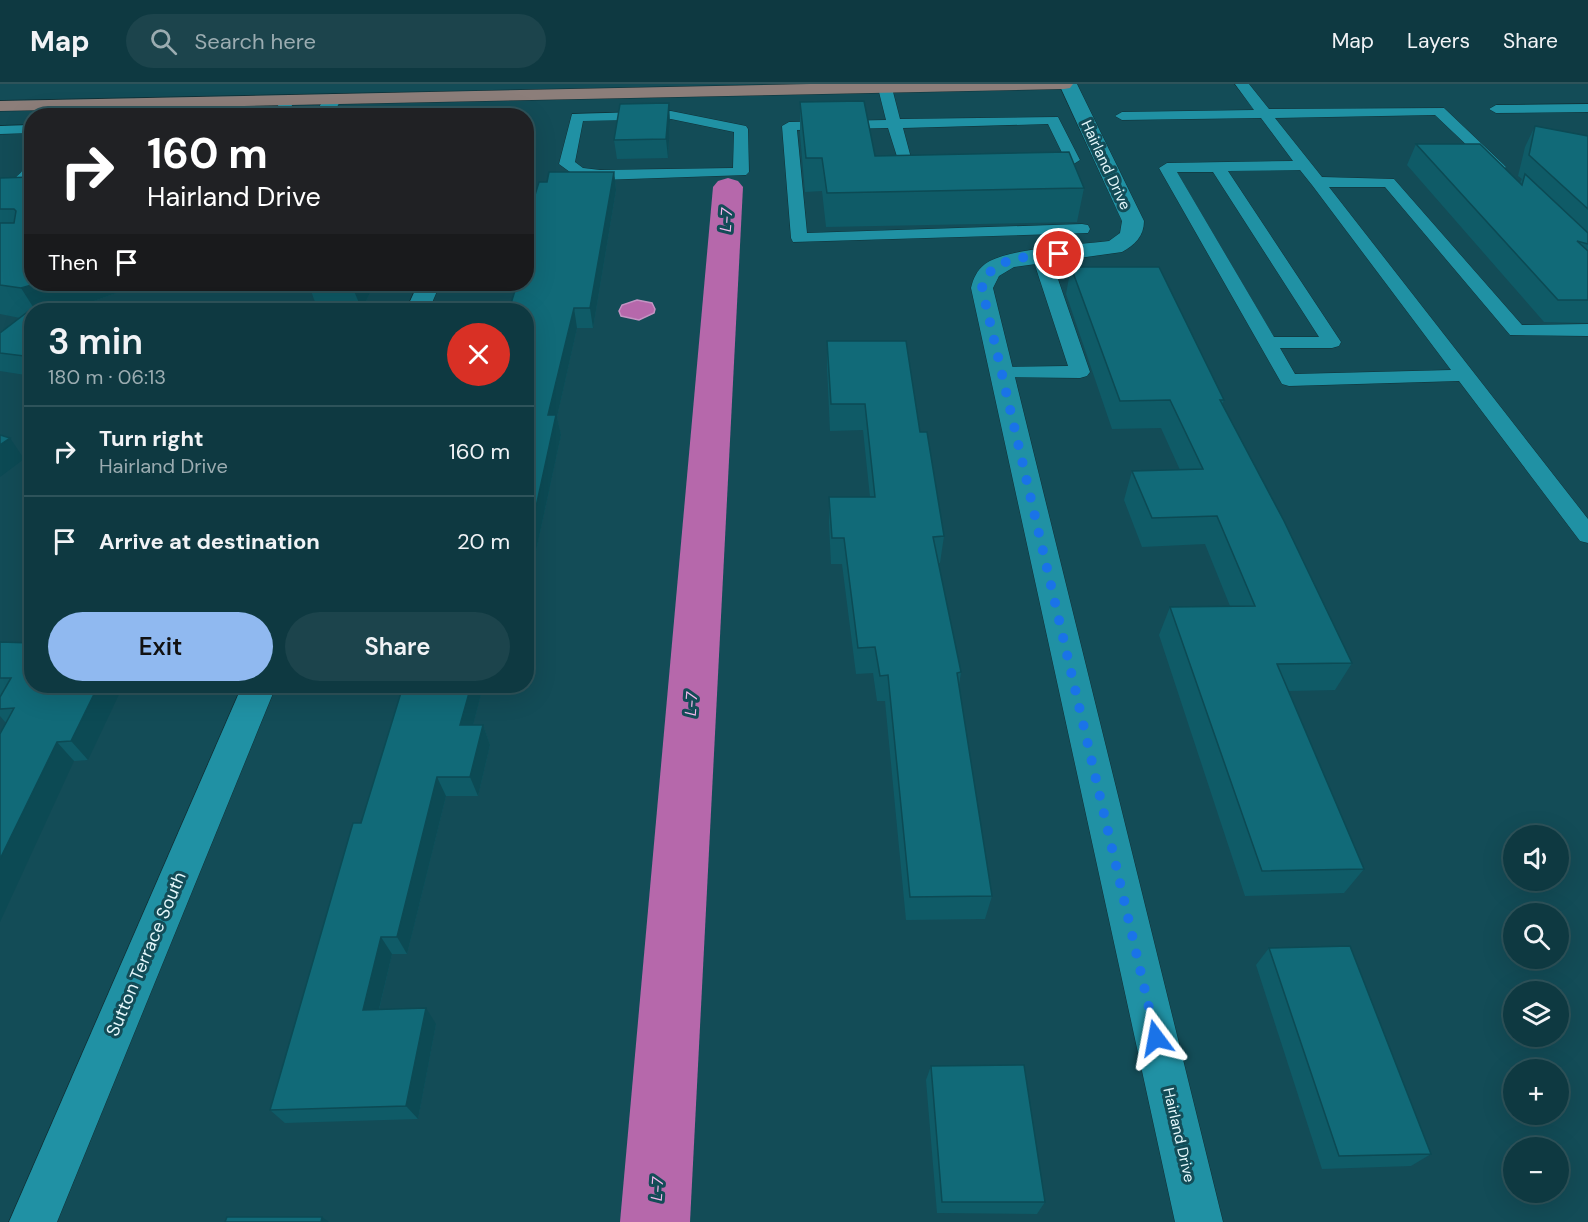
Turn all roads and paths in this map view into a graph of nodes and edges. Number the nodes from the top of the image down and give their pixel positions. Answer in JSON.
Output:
{"nodes":[{"id":1,"x":364,"y":84,"type":"edge"},
{"id":2,"x":623,"y":84,"type":"edge"},
{"id":3,"x":1066,"y":84,"type":"edge"},
{"id":4,"x":1242,"y":84,"type":"edge"},
{"id":5,"x":885,"y":87,"type":"junction"},
{"id":6,"x":645,"y":93,"type":"junction"},
{"id":7,"x":513,"y":95,"type":"junction"},
{"id":8,"x":333,"y":99,"type":"junction"},
{"id":9,"x":134,"y":102,"type":"edge"},
{"id":10,"x":0,"y":104,"type":"edge"},
{"id":11,"x":284,"y":108,"type":"edge"},
{"id":12,"x":327,"y":108,"type":"edge"},
{"id":13,"x":1588,"y":108,"type":"edge"},
{"id":14,"x":1496,"y":109,"type":"dead end"},
{"id":15,"x":1264,"y":113,"type":"junction"},
{"id":16,"x":641,"y":115,"type":"junction"},
{"id":17,"x":1122,"y":116,"type":"dead end"},
{"id":18,"x":894,"y":123,"type":"junction"},
{"id":19,"x":24,"y":129,"type":"edge"},
{"id":20,"x":0,"y":130,"type":"edge"},
{"id":21,"x":1104,"y":160,"type":"junction"},
{"id":22,"x":940,"y":163,"type":"edge"},
{"id":23,"x":1304,"y":165,"type":"junction"},
{"id":24,"x":1218,"y":167,"type":"junction"},
{"id":25,"x":1507,"y":176,"type":"edge"},
{"id":26,"x":24,"y":179,"type":"edge"},
{"id":27,"x":1317,"y":182,"type":"junction"},
{"id":28,"x":24,"y":186,"type":"edge"},
{"id":29,"x":1082,"y":229,"type":"dead end"},
{"id":30,"x":1041,"y":256,"type":"junction"},
{"id":31,"x":1588,"y":330,"type":"edge"},
{"id":32,"x":1267,"y":343,"type":"junction"},
{"id":33,"x":1001,"y":373,"type":"junction"},
{"id":34,"x":1465,"y":375,"type":"junction"},
{"id":35,"x":1588,"y":535,"type":"edge"},
{"id":36,"x":256,"y":693,"type":"edge"},
{"id":37,"x":33,"y":1222,"type":"edge"},
{"id":38,"x":1199,"y":1222,"type":"edge"}],
"edges":[{"from":1,"to":9,"type":"main road"},
{"from":2,"to":7,"type":"main road"},
{"from":3,"to":5,"type":"main road"},
{"from":3,"to":21,"type":"street","name":"Hairland Drive"},
{"from":4,"to":15,"type":"lane"},
{"from":5,"to":6,"type":"main road"},
{"from":5,"to":18,"type":"lane"},
{"from":6,"to":7,"type":"main road"},
{"from":6,"to":16,"type":"lane"},
{"from":7,"to":8,"type":"main road"},
{"from":8,"to":11,"type":"main road"},
{"from":8,"to":12,"type":"street"},
{"from":9,"to":10,"type":"main road"},
{"from":9,"to":11,"type":"main road"},
{"from":13,"to":14,"type":"lane"},
{"from":15,"to":17,"type":"lane"},
{"from":15,"to":23,"type":"lane"},
{"from":15,"to":25,"type":"lane"},
{"from":16,"to":16,"type":"lane"},
{"from":18,"to":21,"type":"lane"},
{"from":18,"to":22,"type":"lane"},
{"from":18,"to":29,"type":"lane"},
{"from":19,"to":20,"type":"lane"},
{"from":21,"to":30,"type":"street","name":"Hairland Drive"},
{"from":23,"to":24,"type":"lane"},
{"from":23,"to":27,"type":"lane"},
{"from":24,"to":32,"type":"lane"},
{"from":24,"to":32,"type":"lane"},
{"from":26,"to":28,"type":"lane"},
{"from":27,"to":31,"type":"lane"},
{"from":27,"to":34,"type":"lane"},
{"from":30,"to":33,"type":"street","name":"Hairland Drive"},
{"from":30,"to":33,"type":"lane"},
{"from":32,"to":34,"type":"lane"},
{"from":33,"to":38,"type":"street","name":"Hairland Drive"},
{"from":34,"to":35,"type":"lane"},
{"from":36,"to":37,"type":"street","name":"Sutton Terrace South"}]}
